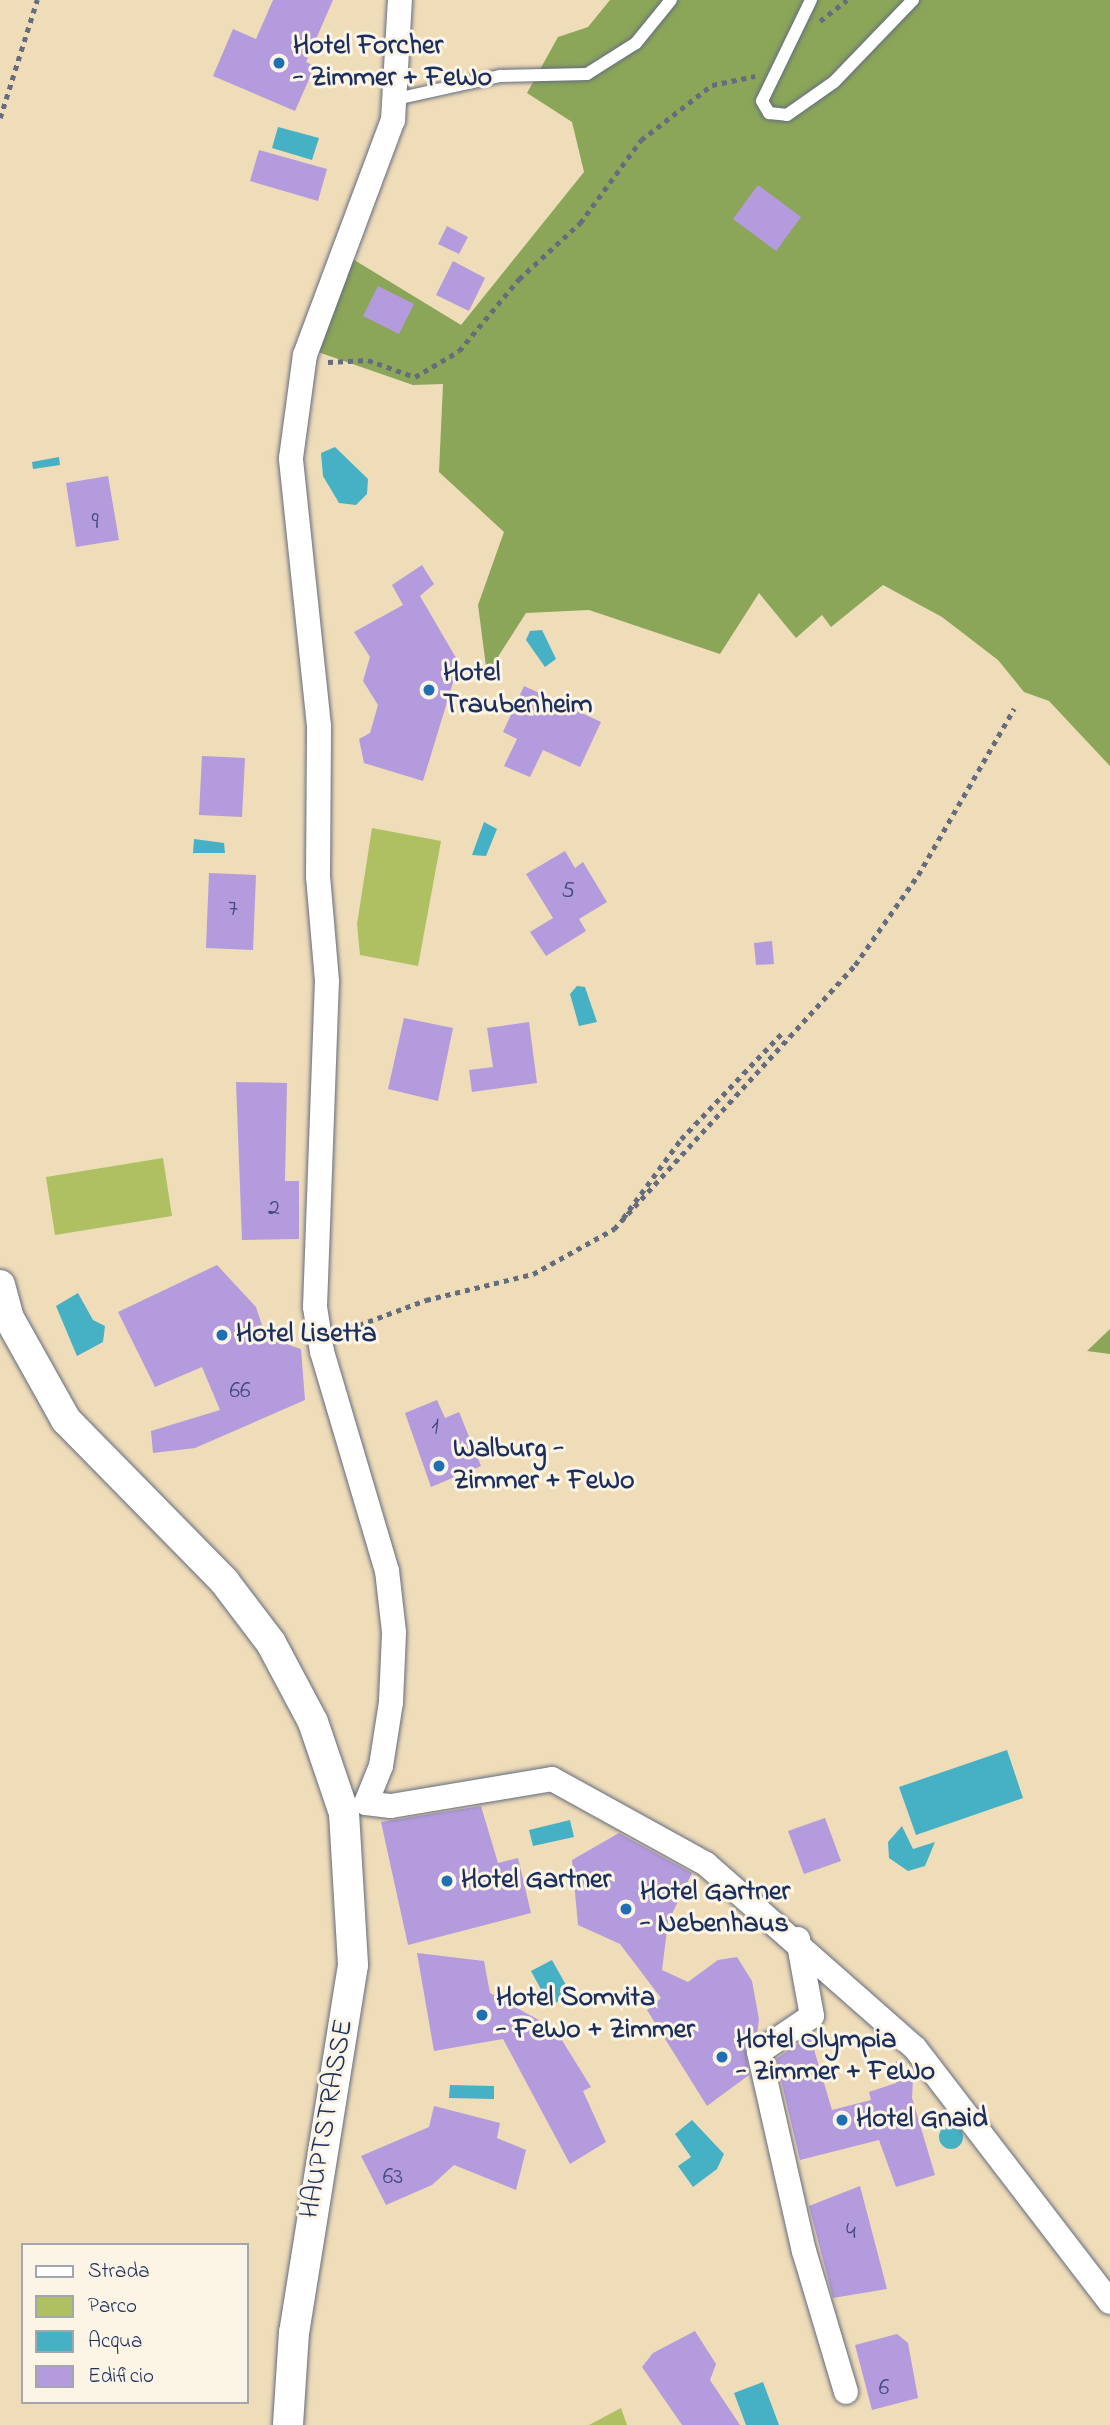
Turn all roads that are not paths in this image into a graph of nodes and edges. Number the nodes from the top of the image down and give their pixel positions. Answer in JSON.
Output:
{"nodes":[{"id":1,"x":400,"y":0,"type":"edge"},
{"id":2,"x":671,"y":0,"type":"edge"},
{"id":3,"x":811,"y":0,"type":"edge"},
{"id":4,"x":913,"y":0,"type":"edge"},
{"id":5,"x":396,"y":99,"type":"junction"},
{"id":6,"x":0,"y":1285,"type":"edge"},
{"id":7,"x":355,"y":1808,"type":"junction"},
{"id":8,"x":798,"y":1939,"type":"junction"},
{"id":9,"x":1110,"y":2302,"type":"edge"},
{"id":10,"x":846,"y":2392,"type":"dead end"},
{"id":11,"x":288,"y":2425,"type":"edge"}],
"edges":[{"from":1,"to":5,"type":"street"},
{"from":2,"to":5,"type":"lane"},
{"from":3,"to":4,"type":"lane"},
{"from":5,"to":7,"type":"street"},
{"from":6,"to":7,"type":"street","name":"HAUPTSTRASSE"},
{"from":7,"to":8,"type":"street"},
{"from":7,"to":11,"type":"street","name":"HAUPTSTRASSE"},
{"from":8,"to":9,"type":"street"},
{"from":8,"to":10,"type":"street"}]}
